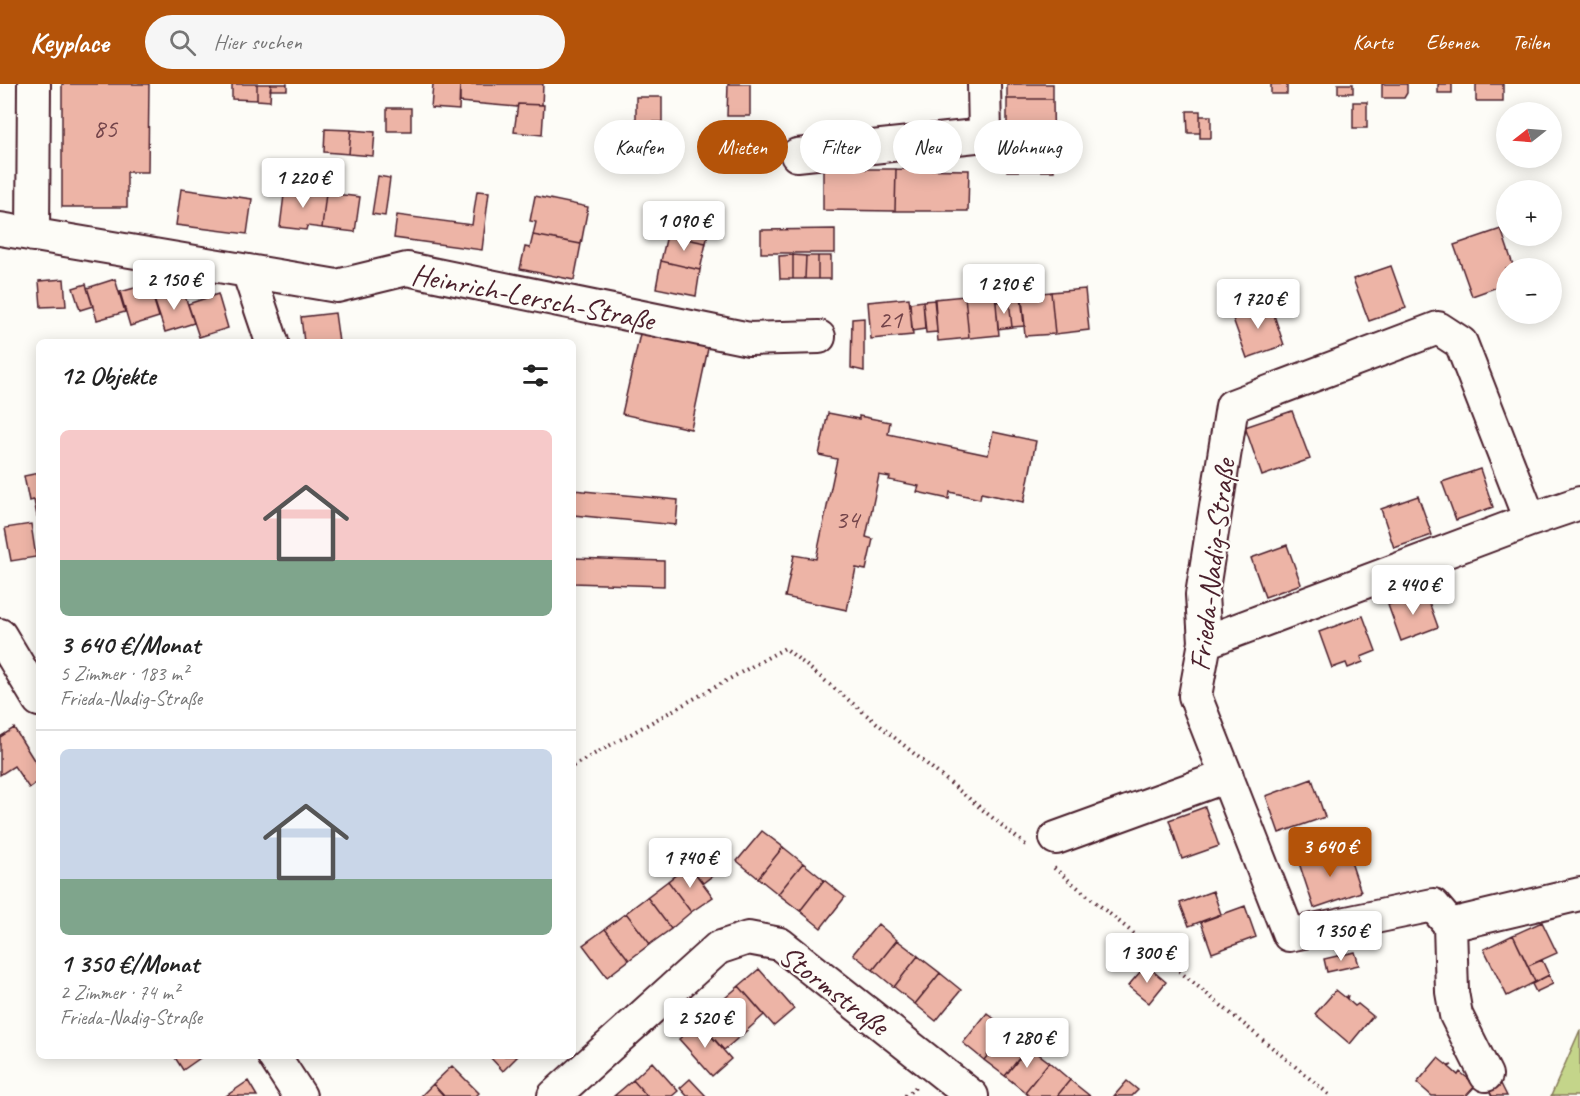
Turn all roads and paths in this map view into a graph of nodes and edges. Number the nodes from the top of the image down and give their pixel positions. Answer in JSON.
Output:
{"nodes":[{"id":1,"x":34,"y":84,"type":"edge"},
{"id":2,"x":984,"y":84,"type":"edge"},
{"id":3,"x":797,"y":155,"type":"dead end"},
{"id":4,"x":0,"y":229,"type":"edge"},
{"id":5,"x":33,"y":235,"type":"junction"},
{"id":6,"x":248,"y":271,"type":"junction"},
{"id":7,"x":819,"y":337,"type":"dead end"},
{"id":8,"x":271,"y":339,"type":"edge"},
{"id":9,"x":1580,"y":503,"type":"edge"},
{"id":10,"x":1530,"y":520,"type":"junction"},
{"id":11,"x":0,"y":635,"type":"edge"},
{"id":12,"x":1204,"y":642,"type":"junction"},
{"id":13,"x":20,"y":688,"type":"edge"},
{"id":14,"x":576,"y":764,"type":"edge"},
{"id":15,"x":1227,"y":776,"type":"junction"},
{"id":16,"x":1048,"y":852,"type":"junction"},
{"id":17,"x":1580,"y":894,"type":"edge"},
{"id":18,"x":1450,"y":925,"type":"junction"},
{"id":19,"x":276,"y":1059,"type":"edge"},
{"id":20,"x":1486,"y":1075,"type":"dead end"},
{"id":21,"x":300,"y":1096,"type":"edge"},
{"id":22,"x":554,"y":1096,"type":"edge"},
{"id":23,"x":972,"y":1096,"type":"edge"},
{"id":24,"x":1331,"y":1096,"type":"edge"}],
"edges":[{"from":1,"to":5,"type":"street"},
{"from":2,"to":3,"type":"street"},
{"from":4,"to":5,"type":"street","name":"Heinrich-Lersch-Straße"},
{"from":5,"to":6,"type":"street","name":"Heinrich-Lersch-Straße"},
{"from":6,"to":7,"type":"street","name":"Heinrich-Lersch-Straße"},
{"from":6,"to":8,"type":"street"},
{"from":9,"to":10,"type":"street"},
{"from":10,"to":12,"type":"street"},
{"from":10,"to":12,"type":"street","name":"Frieda-Nadig-Straße"},
{"from":11,"to":13,"type":"street"},
{"from":12,"to":15,"type":"street","name":"Frieda-Nadig-Straße"},
{"from":14,"to":16,"type":"path"},
{"from":15,"to":16,"type":"street"},
{"from":15,"to":18,"type":"street","name":"Frieda-Nadig-Straße"},
{"from":16,"to":24,"type":"path"},
{"from":17,"to":18,"type":"street"},
{"from":18,"to":20,"type":"street"},
{"from":19,"to":21,"type":"street"},
{"from":22,"to":23,"type":"street","name":"Stormstraße"}]}
